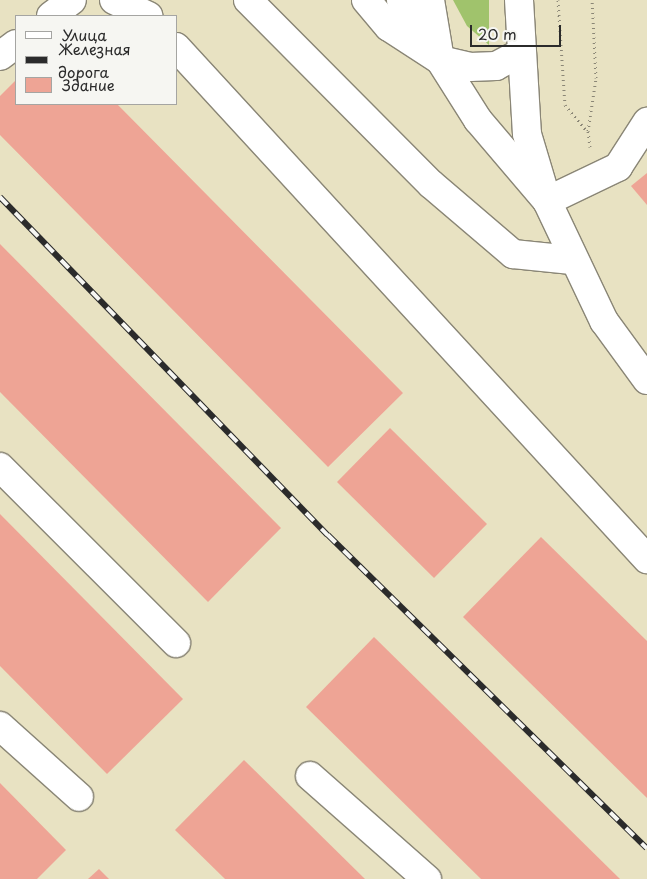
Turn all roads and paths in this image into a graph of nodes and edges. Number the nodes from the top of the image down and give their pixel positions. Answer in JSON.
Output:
{"nodes":[{"id":1,"x":72,"y":0,"type":"edge"},
{"id":2,"x":114,"y":0,"type":"edge"},
{"id":3,"x":248,"y":0,"type":"edge"},
{"id":4,"x":366,"y":0,"type":"edge"},
{"id":5,"x":401,"y":0,"type":"edge"},
{"id":6,"x":430,"y":0,"type":"edge"},
{"id":7,"x":519,"y":0,"type":"edge"},
{"id":8,"x":558,"y":0,"type":"edge"},
{"id":9,"x":592,"y":0,"type":"edge"},
{"id":10,"x":52,"y":15,"type":"edge"},
{"id":11,"x":146,"y":15,"type":"edge"},
{"id":12,"x":15,"y":45,"type":"edge"},
{"id":13,"x":178,"y":49,"type":"edge"},
{"id":14,"x":520,"y":53,"type":"junction"},
{"id":15,"x":0,"y":56,"type":"edge"},
{"id":16,"x":440,"y":60,"type":"junction"},
{"id":17,"x":647,"y":122,"type":"edge"},
{"id":18,"x":588,"y":131,"type":"junction"},
{"id":19,"x":596,"y":180,"type":"junction"},
{"id":20,"x":547,"y":201,"type":"junction"},
{"id":21,"x":572,"y":260,"type":"junction"},
{"id":22,"x":647,"y":380,"type":"edge"},
{"id":23,"x":0,"y":467,"type":"edge"},
{"id":24,"x":647,"y":558,"type":"edge"},
{"id":25,"x":176,"y":643,"type":"dead end"},
{"id":26,"x":0,"y":726,"type":"edge"},
{"id":27,"x":310,"y":776,"type":"dead end"},
{"id":28,"x":79,"y":797,"type":"dead end"},
{"id":29,"x":427,"y":879,"type":"edge"}],
"edges":[{"from":1,"to":10,"type":"main road"},
{"from":2,"to":11,"type":"main road"},
{"from":3,"to":21,"type":"main road"},
{"from":4,"to":16,"type":"main road"},
{"from":5,"to":16,"type":"main road"},
{"from":6,"to":16,"type":"main road"},
{"from":7,"to":14,"type":"main road"},
{"from":8,"to":18,"type":"path"},
{"from":9,"to":18,"type":"path"},
{"from":12,"to":15,"type":"main road"},
{"from":13,"to":24,"type":"main road"},
{"from":14,"to":16,"type":"main road"},
{"from":14,"to":20,"type":"main road"},
{"from":16,"to":20,"type":"main road"},
{"from":17,"to":19,"type":"main road"},
{"from":18,"to":19,"type":"path"},
{"from":19,"to":20,"type":"main road"},
{"from":20,"to":21,"type":"main road"},
{"from":21,"to":22,"type":"main road"},
{"from":23,"to":25,"type":"main road"},
{"from":26,"to":28,"type":"main road"},
{"from":27,"to":29,"type":"main road"}]}
